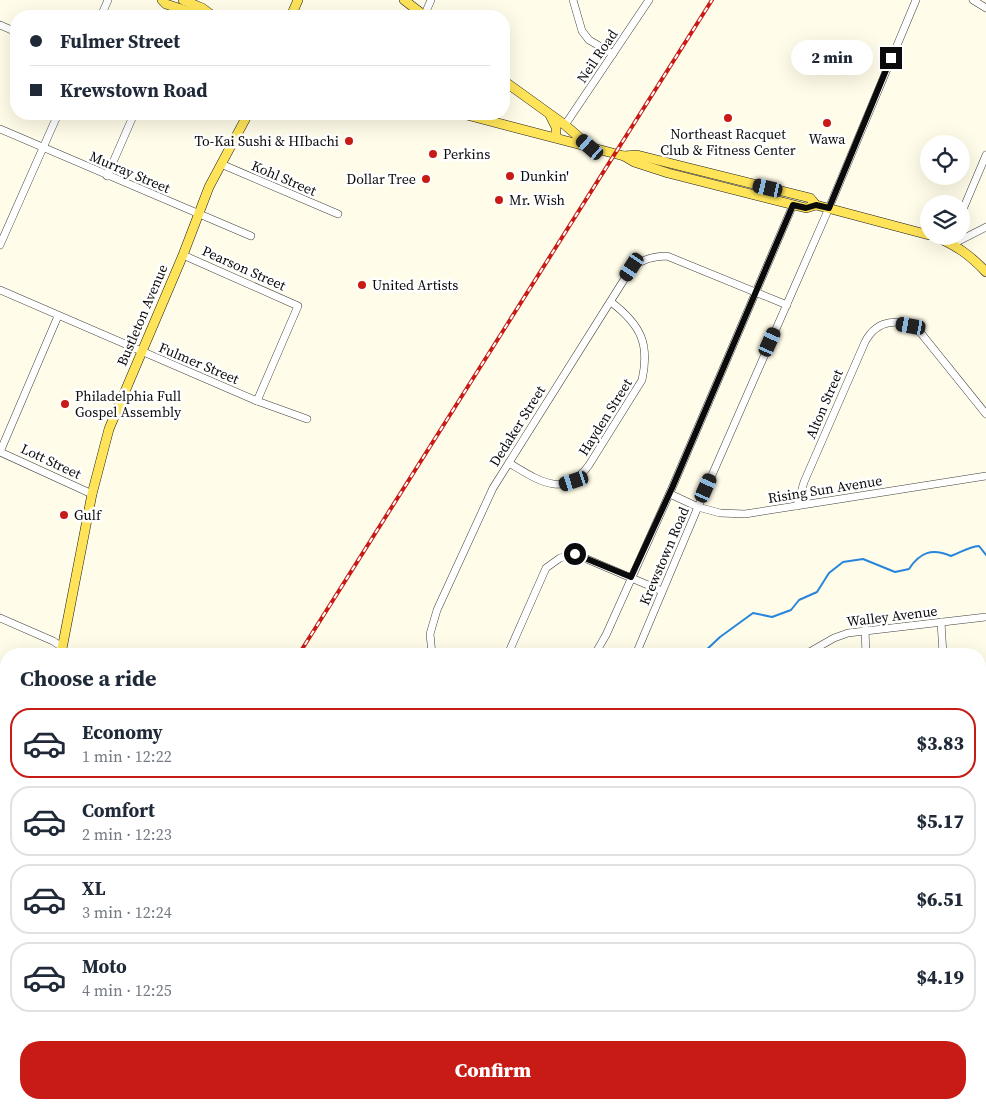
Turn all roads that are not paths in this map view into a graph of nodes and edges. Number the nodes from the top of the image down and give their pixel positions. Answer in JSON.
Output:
{"nodes":[{"id":1,"x":162,"y":0,"type":"edge"},
{"id":2,"x":404,"y":0,"type":"edge"},
{"id":3,"x":573,"y":0,"type":"edge"},
{"id":4,"x":649,"y":0,"type":"edge"},
{"id":5,"x":916,"y":0,"type":"edge"},
{"id":6,"x":972,"y":0,"type":"edge"},
{"id":7,"x":179,"y":8,"type":"edge"},
{"id":8,"x":986,"y":8,"type":"edge"},
{"id":9,"x":205,"y":10,"type":"edge"},
{"id":10,"x":417,"y":10,"type":"edge"},
{"id":11,"x":613,"y":54,"type":"junction"},
{"id":12,"x":510,"y":85,"type":"edge"},
{"id":13,"x":548,"y":113,"type":"junction"},
{"id":14,"x":55,"y":120,"type":"edge"},
{"id":15,"x":131,"y":120,"type":"edge"},
{"id":16,"x":245,"y":120,"type":"edge"},
{"id":17,"x":487,"y":120,"type":"edge"},
{"id":18,"x":565,"y":125,"type":"junction"},
{"id":19,"x":0,"y":129,"type":"edge"},
{"id":20,"x":556,"y":137,"type":"junction"},
{"id":21,"x":590,"y":147,"type":"junction"},
{"id":22,"x":43,"y":148,"type":"junction"},
{"id":23,"x":986,"y":155,"type":"edge"},
{"id":24,"x":624,"y":156,"type":"junction"},
{"id":25,"x":221,"y":164,"type":"junction"},
{"id":26,"x":107,"y":176,"type":"junction"},
{"id":27,"x":969,"y":195,"type":"edge"},
{"id":28,"x":793,"y":205,"type":"junction"},
{"id":29,"x":816,"y":205,"type":"junction"},
{"id":30,"x":829,"y":208,"type":"junction"},
{"id":31,"x":198,"y":214,"type":"junction"},
{"id":32,"x":338,"y":214,"type":"dead end"},
{"id":33,"x":986,"y":227,"type":"edge"},
{"id":34,"x":920,"y":233,"type":"edge"},
{"id":35,"x":970,"y":234,"type":"edge"},
{"id":36,"x":250,"y":236,"type":"dead end"},
{"id":37,"x":0,"y":245,"type":"edge"},
{"id":38,"x":959,"y":245,"type":"edge"},
{"id":39,"x":183,"y":255,"type":"junction"},
{"id":40,"x":986,"y":272,"type":"edge"},
{"id":41,"x":0,"y":290,"type":"edge"},
{"id":42,"x":755,"y":293,"type":"junction"},
{"id":43,"x":611,"y":302,"type":"junction"},
{"id":44,"x":786,"y":305,"type":"junction"},
{"id":45,"x":58,"y":316,"type":"junction"},
{"id":46,"x":141,"y":351,"type":"junction"},
{"id":47,"x":257,"y":401,"type":"junction"},
{"id":48,"x":986,"y":414,"type":"edge"},
{"id":49,"x":307,"y":419,"type":"dead end"},
{"id":50,"x":0,"y":452,"type":"edge"},
{"id":51,"x":509,"y":463,"type":"junction"},
{"id":52,"x":986,"y":476,"type":"edge"},
{"id":53,"x":92,"y":494,"type":"junction"},
{"id":54,"x":670,"y":494,"type":"junction"},
{"id":55,"x":797,"y":506,"type":"junction"},
{"id":56,"x":698,"y":507,"type":"junction"},
{"id":57,"x":631,"y":577,"type":"junction"},
{"id":58,"x":662,"y":591,"type":"junction"},
{"id":59,"x":986,"y":617,"type":"edge"},
{"id":60,"x":0,"y":618,"type":"edge"},
{"id":61,"x":941,"y":622,"type":"junction"},
{"id":62,"x":865,"y":630,"type":"junction"},
{"id":63,"x":59,"y":648,"type":"edge"},
{"id":64,"x":61,"y":648,"type":"edge"},
{"id":65,"x":431,"y":648,"type":"edge"},
{"id":66,"x":511,"y":648,"type":"edge"},
{"id":67,"x":599,"y":648,"type":"edge"},
{"id":68,"x":638,"y":648,"type":"edge"},
{"id":69,"x":816,"y":648,"type":"edge"},
{"id":70,"x":866,"y":648,"type":"edge"},
{"id":71,"x":943,"y":648,"type":"edge"}],
"edges":[{"from":1,"to":7,"type":"main road"},
{"from":2,"to":10,"type":"main road"},
{"from":3,"to":11,"type":"street"},
{"from":4,"to":11,"type":"street","name":"Neil Road"},
{"from":5,"to":30,"type":"street","name":"Krewstown Road"},
{"from":6,"to":8,"type":"street"},
{"from":7,"to":9,"type":"main road"},
{"from":11,"to":18,"type":"street","name":"Neil Road"},
{"from":12,"to":13,"type":"main road"},
{"from":13,"to":18,"type":"main road"},
{"from":13,"to":20,"type":"main road"},
{"from":14,"to":22,"type":"street"},
{"from":15,"to":26,"type":"street"},
{"from":16,"to":25,"type":"main road","name":"Bustleton Avenue"},
{"from":17,"to":20,"type":"main road"},
{"from":18,"to":21,"type":"main road"},
{"from":19,"to":22,"type":"street","name":"Murray Street"},
{"from":20,"to":21,"type":"main road"},
{"from":21,"to":24,"type":"main road"},
{"from":22,"to":26,"type":"street","name":"Murray Street"},
{"from":22,"to":37,"type":"street"},
{"from":23,"to":27,"type":"street"},
{"from":24,"to":28,"type":"main road"},
{"from":24,"to":29,"type":"main road"},
{"from":25,"to":31,"type":"main road","name":"Bustleton Avenue"},
{"from":25,"to":32,"type":"street","name":"Kohl Street"},
{"from":26,"to":31,"type":"street","name":"Murray Street"},
{"from":28,"to":29,"type":"main road"},
{"from":28,"to":42,"type":"street"},
{"from":29,"to":30,"type":"main road"},
{"from":30,"to":34,"type":"main road"},
{"from":30,"to":44,"type":"street","name":"Krewstown Road"},
{"from":31,"to":36,"type":"street","name":"Murray Street"},
{"from":31,"to":39,"type":"main road","name":"Bustleton Avenue"},
{"from":33,"to":35,"type":"street"},
{"from":38,"to":40,"type":"main road"},
{"from":39,"to":46,"type":"main road","name":"Bustleton Avenue"},
{"from":39,"to":47,"type":"street","name":"Pearson Street"},
{"from":41,"to":45,"type":"street","name":"Fulmer Street"},
{"from":42,"to":43,"type":"street","name":"Dedaker Street"},
{"from":42,"to":44,"type":"street"},
{"from":42,"to":54,"type":"street"},
{"from":43,"to":51,"type":"street","name":"Dedaker Street"},
{"from":43,"to":51,"type":"street","name":"Hayden Street"},
{"from":44,"to":56,"type":"street","name":"Krewstown Road"},
{"from":45,"to":46,"type":"street","name":"Fulmer Street"},
{"from":45,"to":50,"type":"street"},
{"from":46,"to":47,"type":"street","name":"Fulmer Street"},
{"from":46,"to":53,"type":"main road","name":"Bustleton Avenue"},
{"from":47,"to":49,"type":"street","name":"Fulmer Street"},
{"from":48,"to":55,"type":"street","name":"Alton Street"},
{"from":50,"to":53,"type":"street","name":"Lott Street"},
{"from":51,"to":65,"type":"street","name":"Dedaker Street"},
{"from":52,"to":55,"type":"street","name":"Rising Sun Avenue"},
{"from":53,"to":64,"type":"main road","name":"Bustleton Avenue"},
{"from":54,"to":56,"type":"street","name":"Rising Sun Avenue"},
{"from":54,"to":57,"type":"street"},
{"from":55,"to":56,"type":"street","name":"Rising Sun Avenue"},
{"from":56,"to":58,"type":"street","name":"Krewstown Road"},
{"from":57,"to":58,"type":"street"},
{"from":57,"to":66,"type":"street"},
{"from":57,"to":67,"type":"street"},
{"from":58,"to":68,"type":"street","name":"Krewstown Road"},
{"from":59,"to":61,"type":"street","name":"Walley Avenue"},
{"from":60,"to":63,"type":"street"},
{"from":61,"to":62,"type":"street","name":"Walley Avenue"},
{"from":61,"to":71,"type":"street"},
{"from":62,"to":69,"type":"street","name":"Walley Avenue"},
{"from":62,"to":70,"type":"street"}]}
